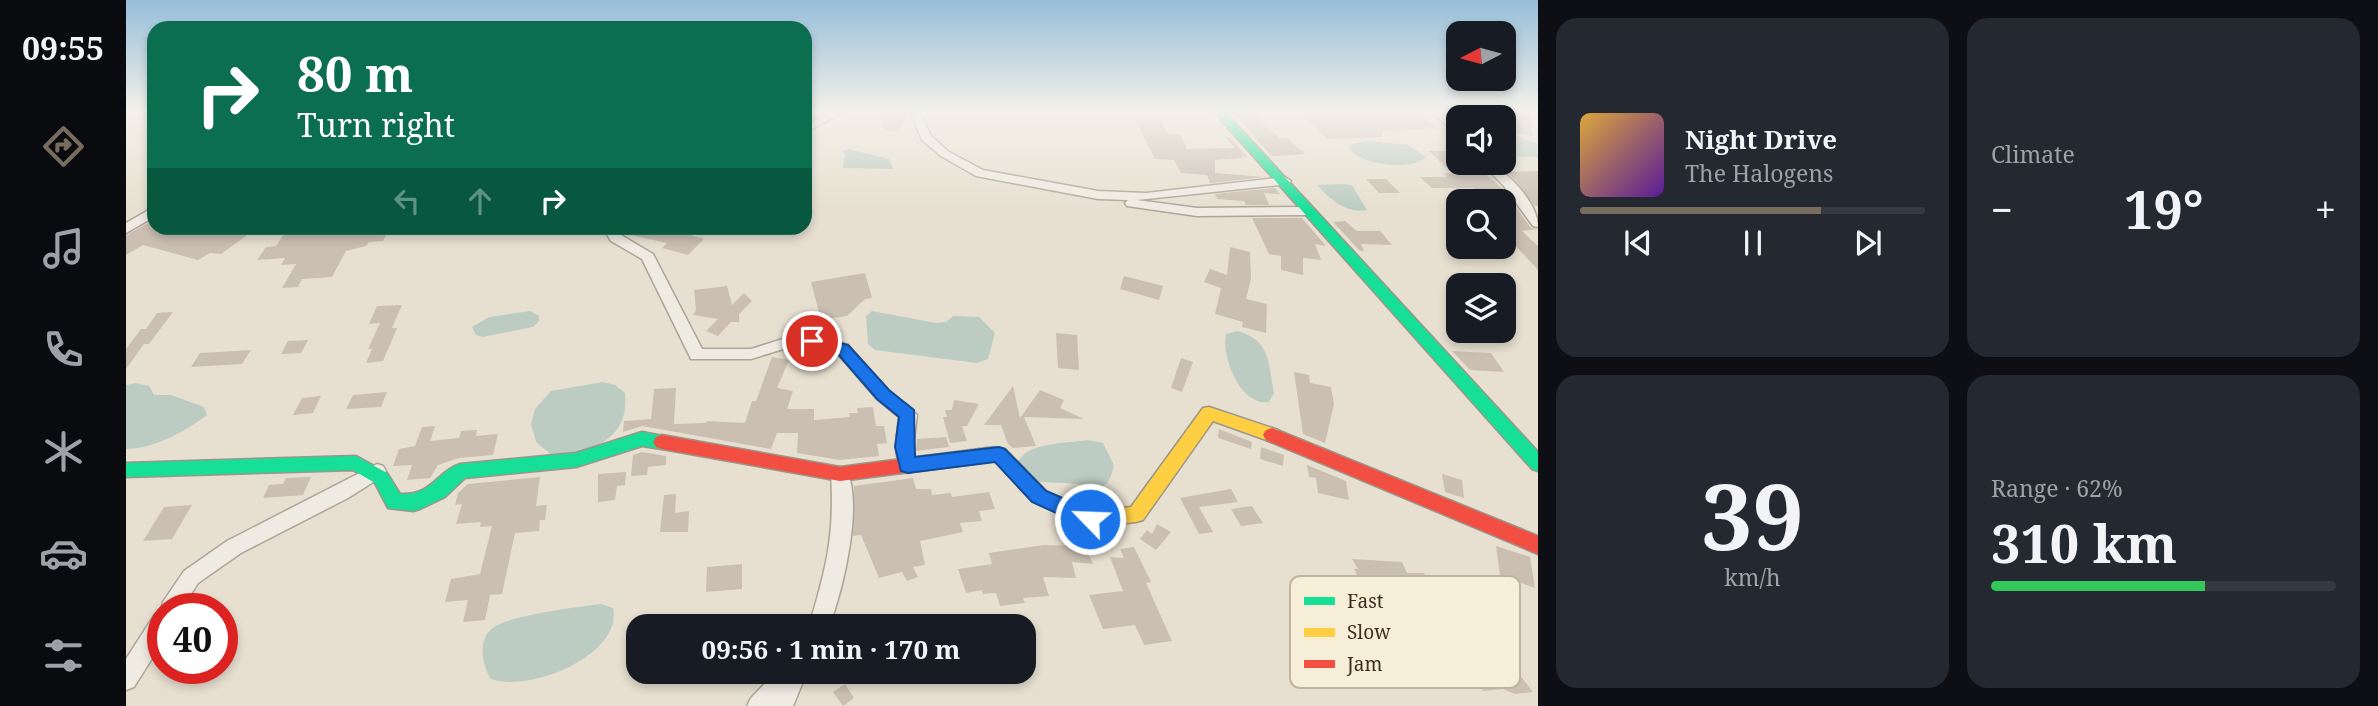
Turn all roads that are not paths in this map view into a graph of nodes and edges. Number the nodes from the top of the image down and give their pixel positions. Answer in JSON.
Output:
{"nodes":[{"id":1,"x":935,"y":145,"type":"edge"},
{"id":2,"x":1250,"y":145,"type":"edge"},
{"id":3,"x":1500,"y":175,"type":"edge"},
{"id":4,"x":1284,"y":181,"type":"junction"},
{"id":5,"x":1098,"y":195,"type":"junction"},
{"id":6,"x":1310,"y":211,"type":"junction"},
{"id":7,"x":147,"y":216,"type":"edge"},
{"id":8,"x":1538,"y":223,"type":"edge"},
{"id":9,"x":126,"y":229,"type":"edge"},
{"id":10,"x":614,"y":235,"type":"edge"},
{"id":11,"x":1538,"y":464,"type":"edge"},
{"id":12,"x":908,"y":466,"type":"junction"},
{"id":13,"x":126,"y":470,"type":"edge"},
{"id":14,"x":377,"y":471,"type":"junction"},
{"id":15,"x":840,"y":474,"type":"junction"},
{"id":16,"x":1538,"y":545,"type":"edge"},
{"id":17,"x":180,"y":593,"type":"edge"},
{"id":18,"x":823,"y":614,"type":"edge"},
{"id":19,"x":147,"y":646,"type":"edge"},
{"id":20,"x":126,"y":679,"type":"edge"},
{"id":21,"x":780,"y":684,"type":"edge"},
{"id":22,"x":792,"y":684,"type":"edge"},
{"id":23,"x":759,"y":706,"type":"edge"},
{"id":24,"x":781,"y":706,"type":"edge"}],
"edges":[{"from":1,"to":5,"type":"street"},
{"from":2,"to":4,"type":"street"},
{"from":3,"to":8,"type":"street"},
{"from":4,"to":5,"type":"street"},
{"from":4,"to":6,"type":"street"},
{"from":5,"to":6,"type":"street"},
{"from":6,"to":11,"type":"street"},
{"from":7,"to":9,"type":"street"},
{"from":10,"to":12,"type":"street"},
{"from":12,"to":15,"type":"street"},
{"from":12,"to":16,"type":"street"},
{"from":13,"to":14,"type":"street"},
{"from":14,"to":15,"type":"street"},
{"from":14,"to":17,"type":"street"},
{"from":15,"to":18,"type":"street"},
{"from":19,"to":20,"type":"street"},
{"from":21,"to":23,"type":"street"},
{"from":22,"to":24,"type":"street"}]}
